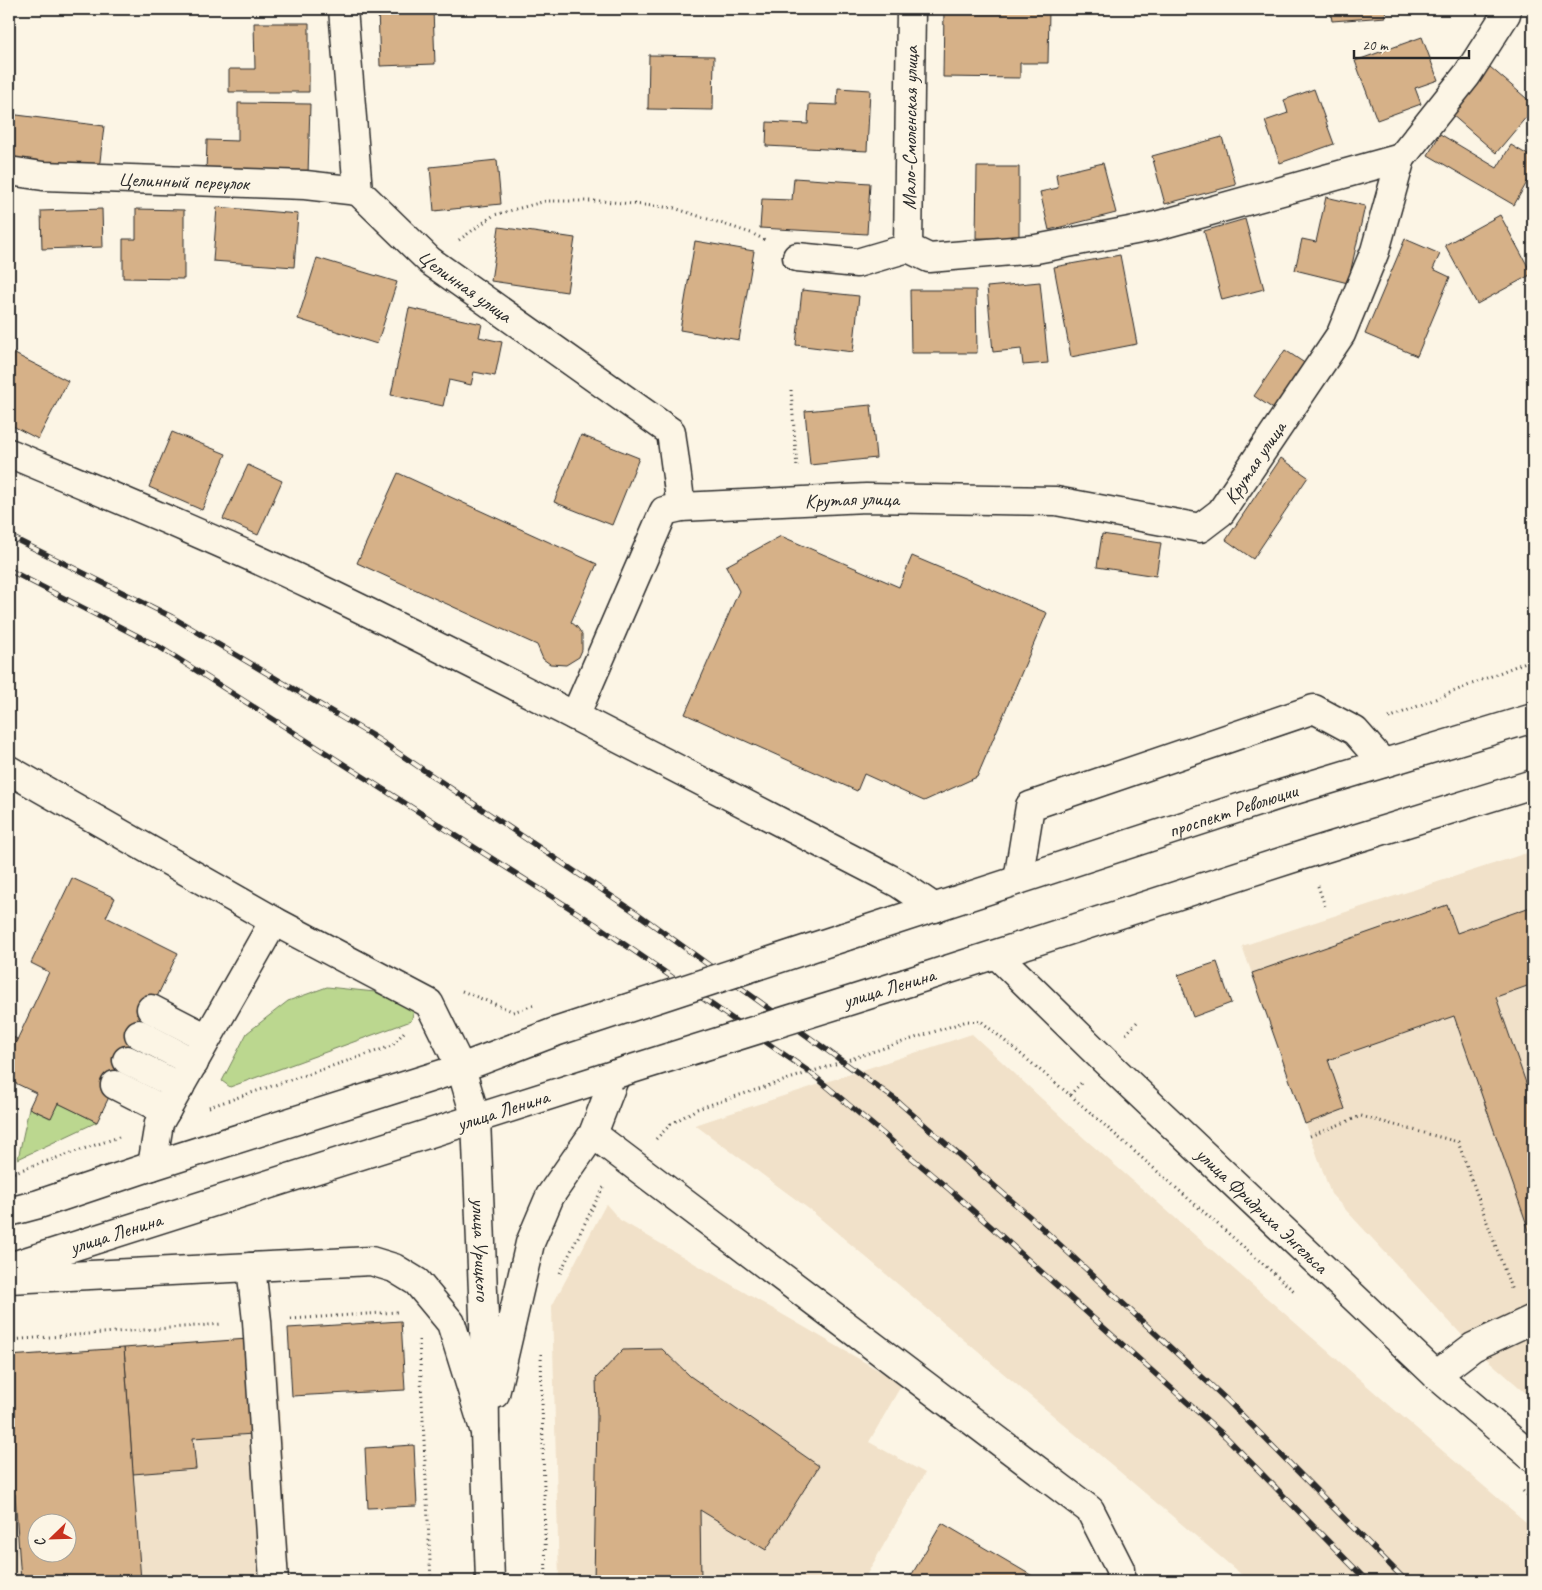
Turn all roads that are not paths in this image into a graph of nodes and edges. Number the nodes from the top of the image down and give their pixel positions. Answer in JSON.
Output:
{"nodes":[{"id":1,"x":343,"y":9,"type":"edge"},
{"id":2,"x":911,"y":9,"type":"edge"},
{"id":3,"x":1507,"y":9,"type":"edge"},
{"id":4,"x":1400,"y":158,"type":"junction"},
{"id":5,"x":9,"y":171,"type":"edge"},
{"id":6,"x":358,"y":191,"type":"junction"},
{"id":7,"x":908,"y":248,"type":"junction"},
{"id":8,"x":797,"y":257,"type":"road end"},
{"id":9,"x":9,"y":453,"type":"edge"},
{"id":10,"x":682,"y":507,"type":"junction"},
{"id":11,"x":575,"y":716,"type":"junction"},
{"id":12,"x":1533,"y":718,"type":"edge"},
{"id":13,"x":1383,"y":763,"type":"junction"},
{"id":14,"x":9,"y":770,"type":"edge"},
{"id":15,"x":1533,"y":784,"type":"edge"},
{"id":16,"x":1018,"y":880,"type":"junction"},
{"id":17,"x":935,"y":908,"type":"junction"},
{"id":18,"x":274,"y":921,"type":"junction"},
{"id":19,"x":997,"y":955,"type":"junction"},
{"id":20,"x":152,"y":1009,"type":"dead end"},
{"id":21,"x":139,"y":1034,"type":"dead end"},
{"id":22,"x":208,"y":1038,"type":"junction"},
{"id":23,"x":127,"y":1060,"type":"dead end"},
{"id":24,"x":194,"y":1063,"type":"junction"},
{"id":25,"x":461,"y":1068,"type":"junction"},
{"id":26,"x":616,"y":1074,"type":"junction"},
{"id":27,"x":115,"y":1085,"type":"dead end"},
{"id":28,"x":180,"y":1087,"type":"junction"},
{"id":29,"x":163,"y":1117,"type":"junction"},
{"id":30,"x":476,"y":1119,"type":"junction"},
{"id":31,"x":594,"y":1134,"type":"junction"},
{"id":32,"x":152,"y":1166,"type":"junction"},
{"id":33,"x":9,"y":1212,"type":"edge"},
{"id":34,"x":371,"y":1261,"type":"joint"},
{"id":35,"x":9,"y":1267,"type":"edge"},
{"id":36,"x":251,"y":1267,"type":"junction"},
{"id":37,"x":9,"y":1279,"type":"edge"},
{"id":38,"x":1529,"y":1322,"type":"edge"},
{"id":39,"x":1436,"y":1374,"type":"junction"},
{"id":40,"x":485,"y":1432,"type":"junction"},
{"id":41,"x":1533,"y":1458,"type":"edge"},
{"id":42,"x":274,"y":1581,"type":"edge"},
{"id":43,"x":490,"y":1581,"type":"edge"},
{"id":44,"x":1120,"y":1581,"type":"edge"}],
"edges":[{"from":1,"to":6,"type":"street"},
{"from":2,"to":7,"type":"street","name":"Мало-Смоленская улица"},
{"from":3,"to":4,"type":"street"},
{"from":4,"to":7,"type":"street"},
{"from":4,"to":10,"type":"street","name":"Крутая улица"},
{"from":5,"to":6,"type":"street","name":"Целинный переулок"},
{"from":6,"to":10,"type":"street","name":"Целинная улица"},
{"from":7,"to":8,"type":"street"},
{"from":9,"to":11,"type":"street"},
{"from":10,"to":11,"type":"street","name":"Крутая улица"},
{"from":11,"to":17,"type":"street"},
{"from":12,"to":13,"type":"street","name":"проспект Революции"},
{"from":13,"to":16,"type":"street","name":"проспект Революции"},
{"from":13,"to":16,"type":"street"},
{"from":14,"to":18,"type":"street"},
{"from":15,"to":19,"type":"street"},
{"from":16,"to":17,"type":"street","name":"проспект Революции"},
{"from":17,"to":25,"type":"street","bridge":true},
{"from":18,"to":22,"type":"street"},
{"from":18,"to":25,"type":"street","name":"улица Урицкого"},
{"from":19,"to":26,"type":"street","name":"улица Ленина","bridge":true},
{"from":19,"to":39,"type":"street","name":"улица Фридриха Энгельса"},
{"from":20,"to":22,"type":"street"},
{"from":21,"to":24,"type":"street"},
{"from":22,"to":24,"type":"street"},
{"from":23,"to":28,"type":"street"},
{"from":24,"to":28,"type":"street"},
{"from":25,"to":30,"type":"street","name":"улица Урицкого"},
{"from":25,"to":32,"type":"street"},
{"from":26,"to":30,"type":"street","name":"улица Ленина"},
{"from":26,"to":31,"type":"street"},
{"from":27,"to":29,"type":"street"},
{"from":28,"to":29,"type":"street"},
{"from":29,"to":32,"type":"street"},
{"from":30,"to":35,"type":"street","name":"улица Ленина"},
{"from":30,"to":40,"type":"street","name":"улица Урицкого"},
{"from":31,"to":40,"type":"street"},
{"from":31,"to":44,"type":"street"},
{"from":32,"to":33,"type":"street"},
{"from":34,"to":36,"type":"street","name":"улица Ленина"},
{"from":34,"to":40,"type":"street","name":"улица Урицкого"},
{"from":36,"to":37,"type":"street","name":"улица Ленина"},
{"from":36,"to":42,"type":"street"},
{"from":38,"to":39,"type":"street"},
{"from":39,"to":41,"type":"street","name":"улица Фридриха Энгельса"},
{"from":40,"to":43,"type":"street","name":"улица Урицкого"}]}
